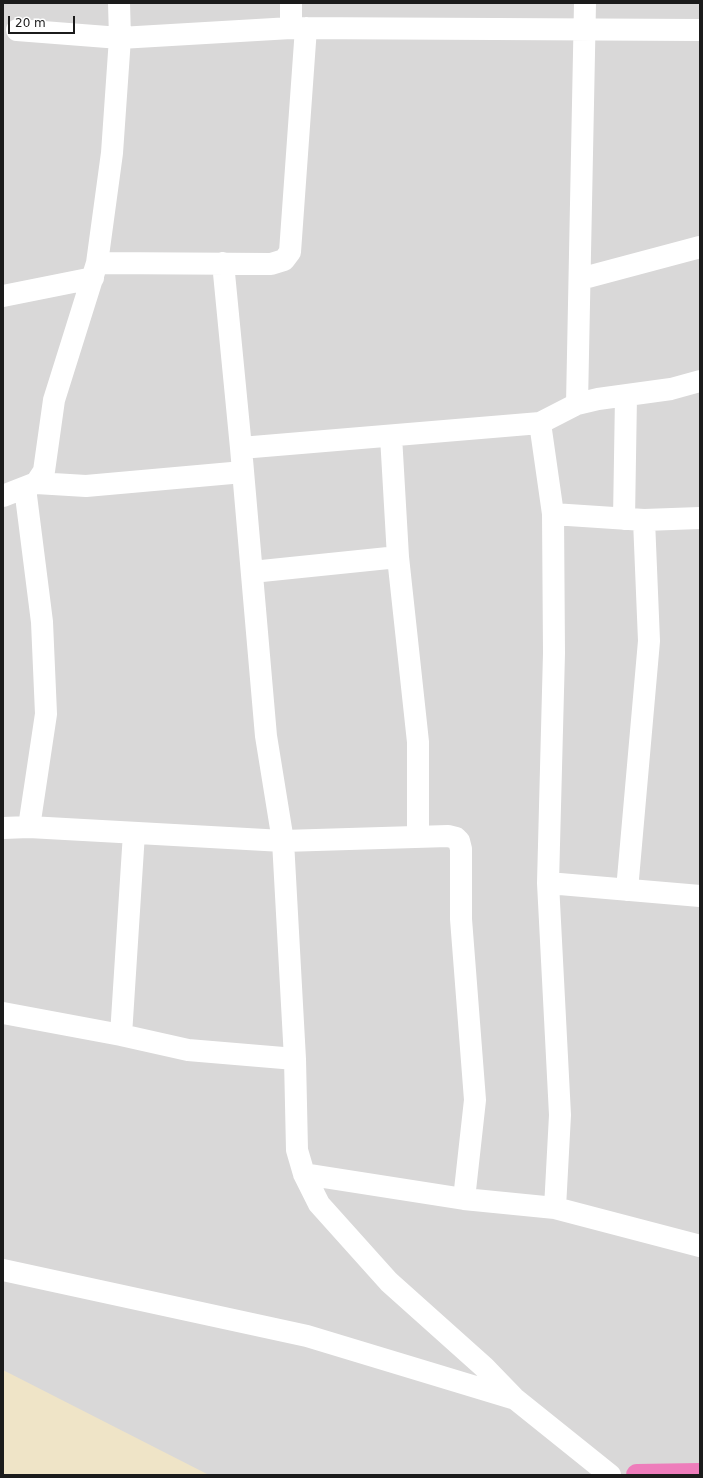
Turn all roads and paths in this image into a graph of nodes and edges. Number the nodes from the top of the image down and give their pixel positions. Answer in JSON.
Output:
{"nodes":[{"id":1,"x":119,"y":3,"type":"edge"},
{"id":2,"x":291,"y":3,"type":"edge"},
{"id":3,"x":585,"y":3,"type":"edge"},
{"id":4,"x":299,"y":28,"type":"junction"},
{"id":5,"x":584,"y":29,"type":"junction"},
{"id":6,"x":18,"y":30,"type":"dead end"},
{"id":7,"x":700,"y":30,"type":"edge"},
{"id":8,"x":120,"y":38,"type":"junction"},
{"id":9,"x":700,"y":247,"type":"edge"},
{"id":10,"x":223,"y":263,"type":"junction"},
{"id":11,"x":95,"y":270,"type":"junction"},
{"id":12,"x":580,"y":279,"type":"junction"},
{"id":13,"x":3,"y":296,"type":"edge"},
{"id":14,"x":700,"y":381,"type":"edge"},
{"id":15,"x":626,"y":396,"type":"junction"},
{"id":16,"x":577,"y":404,"type":"junction"},
{"id":17,"x":540,"y":423,"type":"junction"},
{"id":18,"x":391,"y":436,"type":"junction"},
{"id":19,"x":241,"y":448,"type":"junction"},
{"id":20,"x":243,"y":472,"type":"junction"},
{"id":21,"x":30,"y":485,"type":"junction"},
{"id":22,"x":3,"y":496,"type":"edge"},
{"id":23,"x":553,"y":514,"type":"junction"},
{"id":24,"x":700,"y":518,"type":"edge"},
{"id":25,"x":634,"y":519,"type":"junction"},
{"id":26,"x":398,"y":557,"type":"junction"},
{"id":27,"x":252,"y":572,"type":"junction"},
{"id":28,"x":29,"y":827,"type":"junction"},
{"id":29,"x":3,"y":828,"type":"edge"},
{"id":30,"x":134,"y":833,"type":"junction"},
{"id":31,"x":418,"y":836,"type":"junction"},
{"id":32,"x":283,"y":840,"type":"junction"},
{"id":33,"x":548,"y":883,"type":"junction"},
{"id":34,"x":627,"y":890,"type":"junction"},
{"id":35,"x":700,"y":896,"type":"edge"},
{"id":36,"x":3,"y":1013,"type":"edge"},
{"id":37,"x":121,"y":1035,"type":"junction"},
{"id":38,"x":296,"y":1059,"type":"junction"},
{"id":39,"x":304,"y":1174,"type":"junction"},
{"id":40,"x":464,"y":1199,"type":"junction"},
{"id":41,"x":555,"y":1208,"type":"junction"},
{"id":42,"x":700,"y":1246,"type":"edge"},
{"id":43,"x":3,"y":1270,"type":"edge"},
{"id":44,"x":514,"y":1398,"type":"junction"},
{"id":45,"x":700,"y":1474,"type":"edge"},
{"id":46,"x":610,"y":1475,"type":"edge"},
{"id":47,"x":637,"y":1475,"type":"edge"}],
"edges":[{"from":1,"to":8,"type":"street"},
{"from":2,"to":4,"type":"street"},
{"from":3,"to":5,"type":"street"},
{"from":4,"to":5,"type":"street"},
{"from":4,"to":8,"type":"street"},
{"from":4,"to":10,"type":"street"},
{"from":5,"to":7,"type":"street"},
{"from":5,"to":12,"type":"street"},
{"from":6,"to":8,"type":"street"},
{"from":8,"to":11,"type":"street"},
{"from":9,"to":12,"type":"street"},
{"from":10,"to":11,"type":"street"},
{"from":10,"to":19,"type":"street"},
{"from":11,"to":13,"type":"street"},
{"from":11,"to":21,"type":"street"},
{"from":12,"to":16,"type":"street"},
{"from":14,"to":15,"type":"street"},
{"from":15,"to":16,"type":"street"},
{"from":15,"to":25,"type":"street"},
{"from":16,"to":17,"type":"street"},
{"from":17,"to":18,"type":"street"},
{"from":17,"to":23,"type":"street"},
{"from":18,"to":19,"type":"street"},
{"from":18,"to":26,"type":"street"},
{"from":19,"to":20,"type":"street"},
{"from":20,"to":21,"type":"street"},
{"from":20,"to":27,"type":"street"},
{"from":21,"to":22,"type":"street"},
{"from":21,"to":28,"type":"street"},
{"from":23,"to":25,"type":"street"},
{"from":23,"to":33,"type":"street"},
{"from":24,"to":25,"type":"street"},
{"from":25,"to":34,"type":"street"},
{"from":26,"to":27,"type":"street"},
{"from":26,"to":31,"type":"street"},
{"from":27,"to":32,"type":"street"},
{"from":28,"to":29,"type":"street"},
{"from":28,"to":30,"type":"street"},
{"from":30,"to":32,"type":"street"},
{"from":30,"to":37,"type":"street"},
{"from":31,"to":32,"type":"street"},
{"from":31,"to":40,"type":"street"},
{"from":32,"to":38,"type":"street"},
{"from":33,"to":34,"type":"street"},
{"from":33,"to":41,"type":"street"},
{"from":34,"to":35,"type":"street"},
{"from":36,"to":37,"type":"street"},
{"from":37,"to":38,"type":"street"},
{"from":38,"to":39,"type":"street"},
{"from":39,"to":40,"type":"street"},
{"from":39,"to":44,"type":"street"},
{"from":40,"to":41,"type":"street"},
{"from":41,"to":42,"type":"street"},
{"from":43,"to":44,"type":"street"},
{"from":44,"to":46,"type":"street"},
{"from":45,"to":47,"type":"highway"}]}
